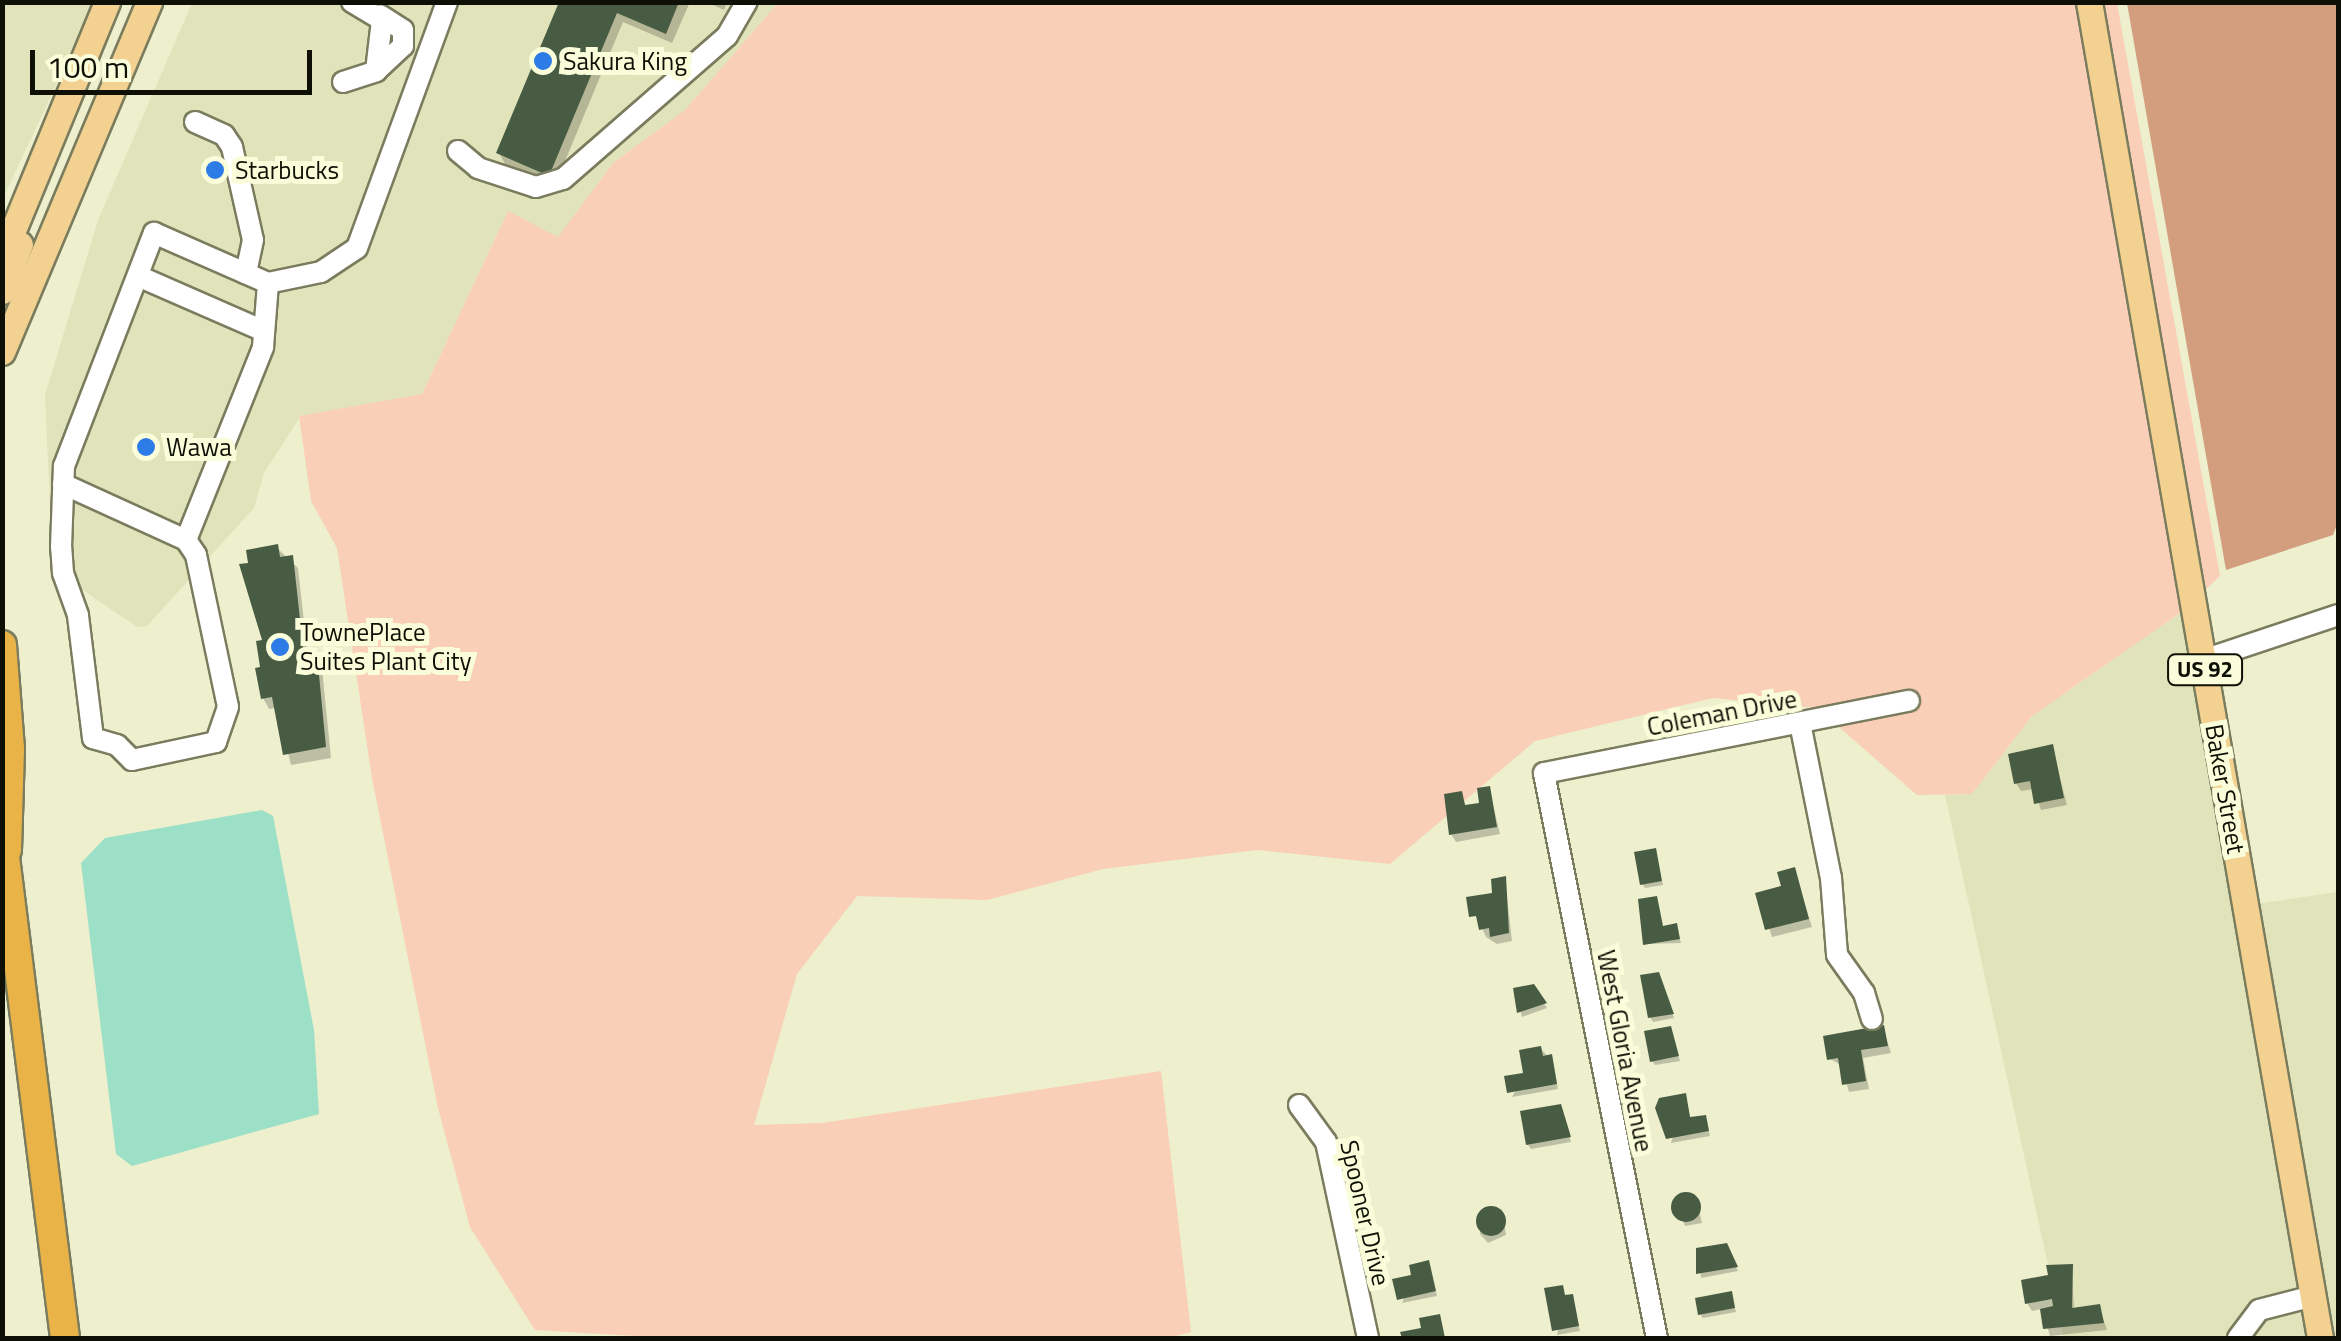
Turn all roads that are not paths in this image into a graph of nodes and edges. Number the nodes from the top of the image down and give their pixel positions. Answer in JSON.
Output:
{"nodes":[{"id":1,"x":107,"y":2,"type":"edge"},
{"id":2,"x":149,"y":2,"type":"edge"},
{"id":3,"x":352,"y":2,"type":"edge"},
{"id":4,"x":447,"y":2,"type":"edge"},
{"id":5,"x":747,"y":2,"type":"edge"},
{"id":6,"x":2089,"y":2,"type":"edge"},
{"id":7,"x":343,"y":82,"type":"dead end"},
{"id":8,"x":66,"y":103,"type":"junction"},
{"id":9,"x":195,"y":122,"type":"dead end"},
{"id":10,"x":458,"y":152,"type":"dead end"},
{"id":11,"x":44,"y":158,"type":"junction"},
{"id":12,"x":68,"y":195,"type":"junction"},
{"id":13,"x":2,"y":258,"type":"edge"},
{"id":14,"x":246,"y":273,"type":"junction"},
{"id":15,"x":138,"y":276,"type":"junction"},
{"id":16,"x":268,"y":283,"type":"junction"},
{"id":17,"x":2,"y":290,"type":"edge"},
{"id":18,"x":264,"y":331,"type":"junction"},
{"id":19,"x":2,"y":352,"type":"edge"},
{"id":20,"x":63,"y":484,"type":"junction"},
{"id":21,"x":186,"y":540,"type":"junction"},
{"id":22,"x":2338,"y":614,"type":"edge"},
{"id":23,"x":2,"y":645,"type":"edge"},
{"id":24,"x":2203,"y":660,"type":"junction"},
{"id":25,"x":1909,"y":701,"type":"dead end"},
{"id":26,"x":1800,"y":723,"type":"junction"},
{"id":27,"x":1544,"y":773,"type":"joint"},
{"id":28,"x":2,"y":833,"type":"edge"},
{"id":29,"x":7,"y":871,"type":"junction"},
{"id":30,"x":1872,"y":1020,"type":"dead end"},
{"id":31,"x":1299,"y":1105,"type":"dead end"},
{"id":32,"x":2313,"y":1296,"type":"junction"},
{"id":33,"x":65,"y":1338,"type":"edge"},
{"id":34,"x":1368,"y":1338,"type":"edge"},
{"id":35,"x":1657,"y":1338,"type":"edge"},
{"id":36,"x":2238,"y":1338,"type":"edge"},
{"id":37,"x":2320,"y":1338,"type":"edge"}],
"edges":[{"from":1,"to":8,"type":"main road"},
{"from":2,"to":12,"type":"main road"},
{"from":3,"to":7,"type":"street"},
{"from":4,"to":16,"type":"street"},
{"from":5,"to":10,"type":"street"},
{"from":6,"to":24,"type":"main road","name":"Baker Street","number":"US 92"},
{"from":8,"to":11,"type":"main road"},
{"from":8,"to":12,"type":"main road"},
{"from":9,"to":14,"type":"street"},
{"from":11,"to":13,"type":"main road"},
{"from":11,"to":17,"type":"main road"},
{"from":12,"to":19,"type":"main road"},
{"from":14,"to":15,"type":"street"},
{"from":14,"to":16,"type":"street"},
{"from":15,"to":18,"type":"street"},
{"from":15,"to":20,"type":"street"},
{"from":16,"to":18,"type":"street"},
{"from":18,"to":21,"type":"street"},
{"from":20,"to":21,"type":"street"},
{"from":20,"to":21,"type":"street"},
{"from":22,"to":24,"type":"street"},
{"from":23,"to":29,"type":"highway"},
{"from":24,"to":32,"type":"main road","name":"Baker Street","number":"US 92"},
{"from":25,"to":26,"type":"street","name":"Coleman Drive"},
{"from":26,"to":27,"type":"street","name":"Coleman Drive"},
{"from":26,"to":30,"type":"street"},
{"from":27,"to":35,"type":"street","name":"West Gloria Avenue"},
{"from":28,"to":29,"type":"highway"},
{"from":29,"to":33,"type":"highway"},
{"from":31,"to":34,"type":"street","name":"Spooner Drive"},
{"from":32,"to":36,"type":"street"},
{"from":32,"to":37,"type":"main road","name":"Baker Street","number":"US 92"}]}
